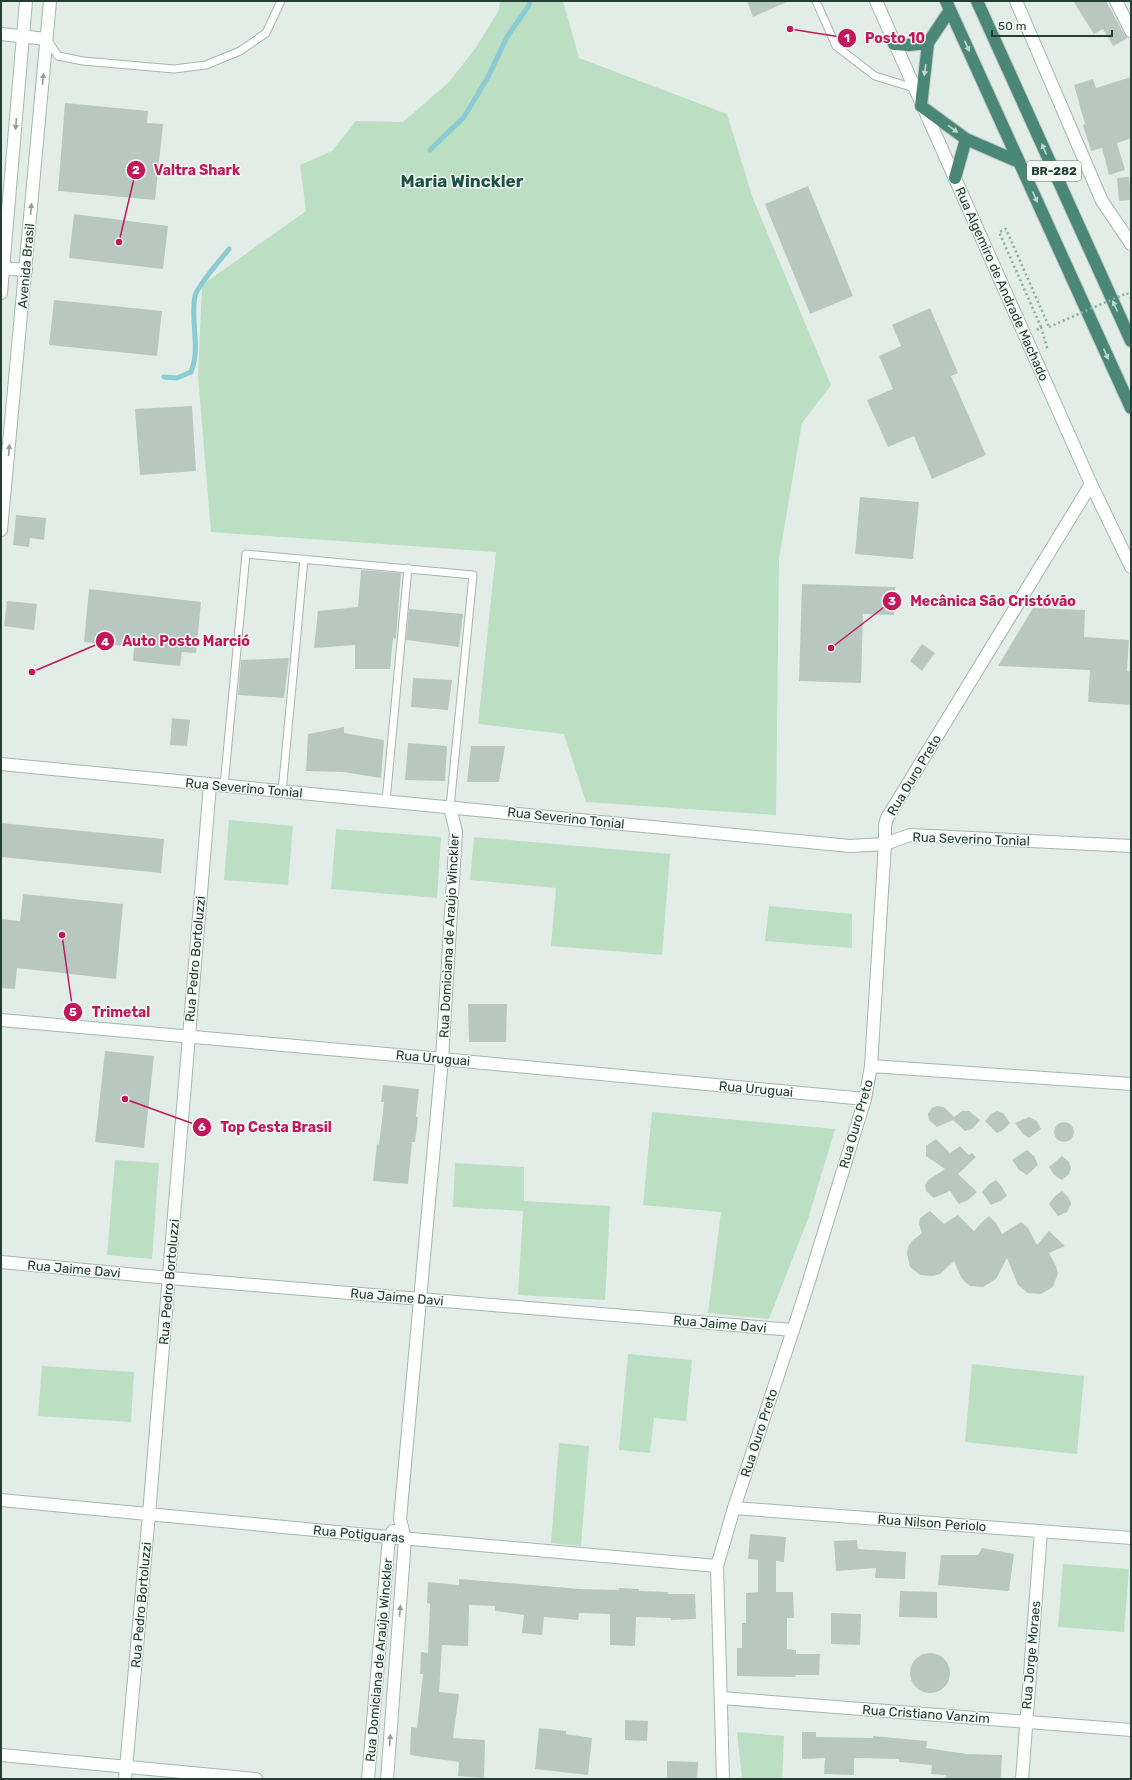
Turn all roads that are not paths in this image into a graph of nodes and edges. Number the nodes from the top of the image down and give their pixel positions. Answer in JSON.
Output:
{"nodes":[{"id":1,"x":26,"y":1,"type":"edge"},
{"id":2,"x":50,"y":1,"type":"edge"},
{"id":3,"x":281,"y":1,"type":"edge"},
{"id":4,"x":816,"y":1,"type":"edge"},
{"id":5,"x":876,"y":1,"type":"edge"},
{"id":6,"x":977,"y":1,"type":"edge"},
{"id":7,"x":1016,"y":1,"type":"edge"},
{"id":8,"x":1116,"y":1,"type":"edge"},
{"id":9,"x":948,"y":6,"type":"edge"},
{"id":10,"x":1131,"y":31,"type":"edge"},
{"id":11,"x":1,"y":34,"type":"edge"},
{"id":12,"x":23,"y":36,"type":"junction"},
{"id":13,"x":46,"y":39,"type":"junction"},
{"id":14,"x":928,"y":43,"type":"junction"},
{"id":15,"x":894,"y":44,"type":"junction"},
{"id":16,"x":914,"y":88,"type":"junction"},
{"id":17,"x":921,"y":106,"type":"junction"},
{"id":18,"x":966,"y":139,"type":"junction"},
{"id":19,"x":1019,"y":162,"type":"junction"},
{"id":20,"x":955,"y":178,"type":"junction"},
{"id":21,"x":1131,"y":244,"type":"edge"},
{"id":22,"x":6,"y":269,"type":"edge"},
{"id":23,"x":26,"y":270,"type":"junction"},
{"id":24,"x":1,"y":293,"type":"edge"},
{"id":25,"x":1131,"y":341,"type":"edge"},
{"id":26,"x":1131,"y":408,"type":"edge"},
{"id":27,"x":1091,"y":484,"type":"junction"},
{"id":28,"x":2,"y":512,"type":"edge"},
{"id":29,"x":1,"y":530,"type":"edge"},
{"id":30,"x":304,"y":559,"type":"junction"},
{"id":31,"x":1131,"y":566,"type":"edge"},
{"id":32,"x":408,"y":568,"type":"junction"},
{"id":33,"x":1,"y":764,"type":"edge"},
{"id":34,"x":210,"y":785,"type":"junction"},
{"id":35,"x":224,"y":786,"type":"junction"},
{"id":36,"x":282,"y":792,"type":"junction"},
{"id":37,"x":386,"y":801,"type":"junction"},
{"id":38,"x":450,"y":807,"type":"junction"},
{"id":39,"x":885,"y":844,"type":"junction"},
{"id":40,"x":1131,"y":846,"type":"edge"},
{"id":41,"x":1,"y":1020,"type":"edge"},
{"id":42,"x":189,"y":1037,"type":"junction"},
{"id":43,"x":442,"y":1058,"type":"junction"},
{"id":44,"x":871,"y":1066,"type":"junction"},
{"id":45,"x":1131,"y":1084,"type":"edge"},
{"id":46,"x":865,"y":1099,"type":"junction"},
{"id":47,"x":1,"y":1262,"type":"edge"},
{"id":48,"x":169,"y":1278,"type":"junction"},
{"id":49,"x":420,"y":1299,"type":"junction"},
{"id":50,"x":793,"y":1330,"type":"junction"},
{"id":51,"x":1,"y":1500,"type":"edge"},
{"id":52,"x":734,"y":1508,"type":"junction"},
{"id":53,"x":149,"y":1514,"type":"junction"},
{"id":54,"x":400,"y":1519,"type":"junction"},
{"id":55,"x":1041,"y":1531,"type":"junction"},
{"id":56,"x":389,"y":1537,"type":"junction"},
{"id":57,"x":1131,"y":1538,"type":"edge"},
{"id":58,"x":405,"y":1539,"type":"junction"},
{"id":59,"x":716,"y":1566,"type":"junction"},
{"id":60,"x":381,"y":1634,"type":"junction"},
{"id":61,"x":399,"y":1636,"type":"junction"},
{"id":62,"x":375,"y":1696,"type":"junction"},
{"id":63,"x":722,"y":1698,"type":"junction"},
{"id":64,"x":393,"y":1699,"type":"junction"},
{"id":65,"x":1026,"y":1722,"type":"junction"},
{"id":66,"x":1131,"y":1730,"type":"edge"},
{"id":67,"x":1,"y":1755,"type":"edge"},
{"id":68,"x":126,"y":1766,"type":"junction"},
{"id":69,"x":125,"y":1779,"type":"edge"},
{"id":70,"x":256,"y":1779,"type":"edge"},
{"id":71,"x":368,"y":1779,"type":"edge"},
{"id":72,"x":387,"y":1779,"type":"edge"},
{"id":73,"x":724,"y":1779,"type":"edge"},
{"id":74,"x":1022,"y":1779,"type":"edge"}],
"edges":[{"from":1,"to":12,"type":"street","name":"Avenida Brasil"},
{"from":2,"to":13,"type":"street","name":"Avenida Brasil"},
{"from":3,"to":13,"type":"lane"},
{"from":4,"to":16,"type":"lane"},
{"from":5,"to":15,"type":"street","name":"Rua Algemiro de Andrade Machado"},
{"from":25,"to":6,"type":"highway","number":"BR-282","one_way":true},
{"from":7,"to":21,"type":"street"},
{"from":8,"to":10,"type":"street"},
{"from":9,"to":14,"type":"highway"},
{"from":9,"to":19,"type":"highway","number":"BR-282","one_way":true},
{"from":11,"to":12,"type":"street"},
{"from":12,"to":13,"type":"street"},
{"from":12,"to":22,"type":"street","name":"Avenida Brasil","one_way":true},
{"from":23,"to":13,"type":"street","name":"Avenida Brasil","one_way":true},
{"from":14,"to":15,"type":"highway"},
{"from":14,"to":17,"type":"highway","one_way":true},
{"from":15,"to":16,"type":"street","name":"Rua Algemiro de Andrade Machado"},
{"from":16,"to":17,"type":"street","name":"Rua Algemiro de Andrade Machado"},
{"from":17,"to":18,"type":"highway","one_way":true},
{"from":17,"to":20,"type":"street","name":"Rua Algemiro de Andrade Machado"},
{"from":18,"to":19,"type":"highway"},
{"from":18,"to":20,"type":"highway"},
{"from":19,"to":26,"type":"highway","number":"BR-282","one_way":true},
{"from":20,"to":27,"type":"street","name":"Rua Algemiro de Andrade Machado"},
{"from":22,"to":23,"type":"street"},
{"from":22,"to":24,"type":"street","name":"Avenida Brasil"},
{"from":28,"to":23,"type":"street","name":"Avenida Brasil","one_way":true},
{"from":27,"to":31,"type":"street","name":"Rua Algemiro de Andrade Machado"},
{"from":27,"to":39,"type":"street","name":"Rua Ouro Preto"},
{"from":28,"to":29,"type":"street","name":"Avenida Brasil"},
{"from":30,"to":32,"type":"lane"},
{"from":30,"to":35,"type":"lane"},
{"from":30,"to":36,"type":"lane"},
{"from":32,"to":37,"type":"lane"},
{"from":32,"to":38,"type":"lane"},
{"from":33,"to":34,"type":"street","name":"Rua Severino Tonial"},
{"from":34,"to":35,"type":"street","name":"Rua Severino Tonial"},
{"from":34,"to":42,"type":"street","name":"Rua Pedro Bortoluzzi"},
{"from":35,"to":36,"type":"street","name":"Rua Severino Tonial"},
{"from":36,"to":37,"type":"street","name":"Rua Severino Tonial"},
{"from":37,"to":38,"type":"street","name":"Rua Severino Tonial"},
{"from":38,"to":39,"type":"street","name":"Rua Severino Tonial"},
{"from":38,"to":43,"type":"street","name":"Rua Domiciana de Araújo Winckler"},
{"from":39,"to":40,"type":"street","name":"Rua Severino Tonial"},
{"from":39,"to":44,"type":"street","name":"Rua Ouro Preto"},
{"from":41,"to":42,"type":"street","name":"Rua Uruguai"},
{"from":42,"to":43,"type":"street","name":"Rua Uruguai"},
{"from":42,"to":48,"type":"street","name":"Rua Pedro Bortoluzzi"},
{"from":43,"to":46,"type":"street","name":"Rua Uruguai"},
{"from":43,"to":49,"type":"street","name":"Rua Domiciana de Araújo Winckler"},
{"from":44,"to":45,"type":"street"},
{"from":44,"to":46,"type":"street","name":"Rua Ouro Preto"},
{"from":46,"to":50,"type":"street","name":"Rua Ouro Preto"},
{"from":47,"to":48,"type":"street","name":"Rua Jaime Davi"},
{"from":48,"to":49,"type":"street","name":"Rua Jaime Davi"},
{"from":48,"to":53,"type":"street","name":"Rua Pedro Bortoluzzi"},
{"from":49,"to":50,"type":"street","name":"Rua Jaime Davi"},
{"from":49,"to":54,"type":"street","name":"Rua Domiciana de Araújo Winckler"},
{"from":50,"to":52,"type":"street","name":"Rua Ouro Preto"},
{"from":51,"to":53,"type":"street","name":"Rua Potiguaras"},
{"from":52,"to":55,"type":"street","name":"Rua Nilson Periolo"},
{"from":52,"to":59,"type":"street","name":"Rua Ouro Preto"},
{"from":53,"to":56,"type":"street","name":"Rua Potiguaras"},
{"from":53,"to":68,"type":"street","name":"Rua Pedro Bortoluzzi"},
{"from":54,"to":56,"type":"street","name":"Rua Domiciana de Araújo Winckler"},
{"from":54,"to":58,"type":"street","name":"Rua Domiciana de Araújo Winckler"},
{"from":55,"to":57,"type":"street","name":"Rua Nilson Periolo"},
{"from":55,"to":65,"type":"street","name":"Rua Jorge Moraes"},
{"from":56,"to":58,"type":"street","name":"Rua Potiguaras"},
{"from":56,"to":60,"type":"street","name":"Rua Domiciana de Araújo Winckler"},
{"from":58,"to":59,"type":"street","name":"Rua Potiguaras"},
{"from":61,"to":58,"type":"street","name":"Rua Domiciana de Araújo Winckler","one_way":true},
{"from":59,"to":63,"type":"street","name":"Rua Ouro Preto"},
{"from":60,"to":61,"type":"street"},
{"from":60,"to":62,"type":"street","name":"Rua Domiciana de Araújo Winckler"},
{"from":61,"to":64,"type":"street","name":"Rua Domiciana de Araújo Winckler"},
{"from":62,"to":64,"type":"street"},
{"from":62,"to":71,"type":"street","name":"Rua Domiciana de Araújo Winckler"},
{"from":63,"to":65,"type":"street","name":"Rua Cristiano Vanzim"},
{"from":63,"to":73,"type":"street","name":"Rua Ouro Preto"},
{"from":72,"to":64,"type":"street","name":"Rua Domiciana de Araújo Winckler","one_way":true},
{"from":65,"to":66,"type":"street","name":"Rua Cristiano Vanzim"},
{"from":65,"to":74,"type":"street","name":"Rua Jorge Moraes"},
{"from":67,"to":68,"type":"street"},
{"from":68,"to":69,"type":"street","name":"Rua Pedro Bortoluzzi"},
{"from":68,"to":70,"type":"street"}]}
